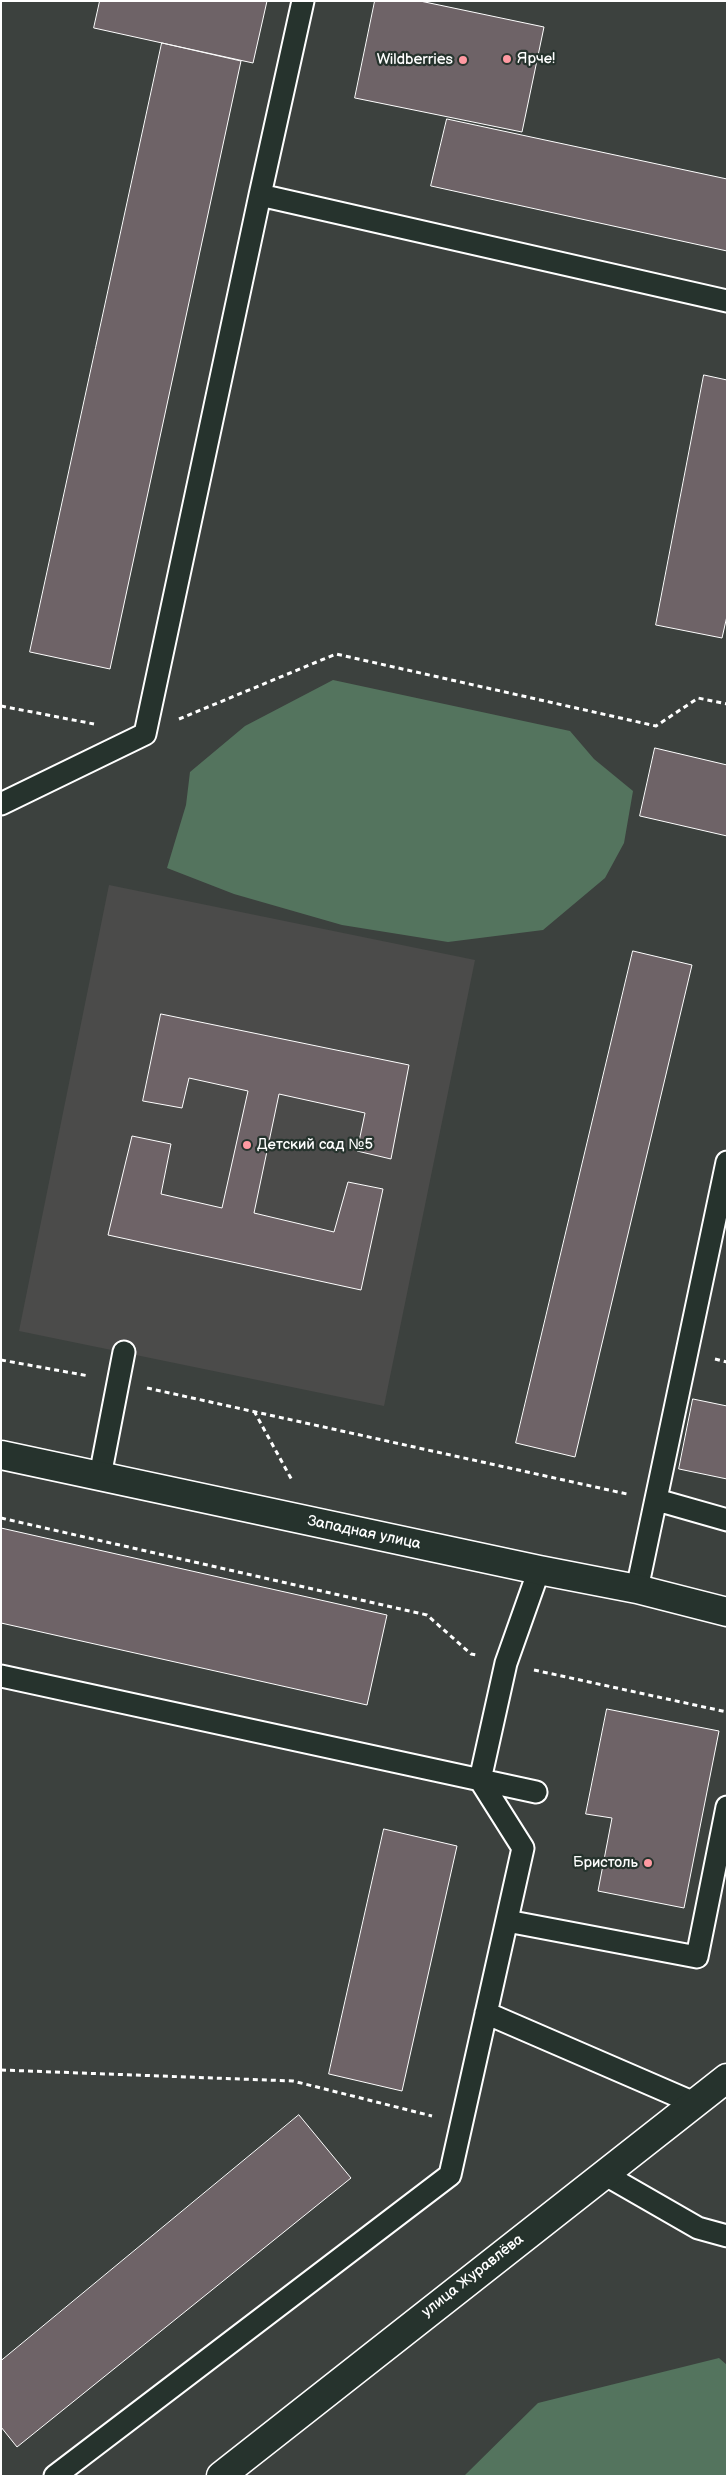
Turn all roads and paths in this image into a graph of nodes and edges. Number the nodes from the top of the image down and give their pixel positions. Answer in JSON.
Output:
{"nodes":[{"id":1,"x":303,"y":1,"type":"edge"},
{"id":2,"x":260,"y":195,"type":"junction"},
{"id":3,"x":727,"y":301,"type":"edge"},
{"id":4,"x":727,"y":704,"type":"edge"},
{"id":5,"x":1,"y":706,"type":"edge"},
{"id":6,"x":145,"y":734,"type":"junction"},
{"id":7,"x":1,"y":804,"type":"edge"},
{"id":8,"x":727,"y":1162,"type":"edge"},
{"id":9,"x":124,"y":1352,"type":"dead end"},
{"id":10,"x":1,"y":1360,"type":"edge"},
{"id":11,"x":118,"y":1382,"type":"junction"},
{"id":12,"x":254,"y":1411,"type":"junction"},
{"id":13,"x":1,"y":1455,"type":"edge"},
{"id":14,"x":100,"y":1476,"type":"junction"},
{"id":15,"x":657,"y":1500,"type":"junction"},
{"id":16,"x":1,"y":1518,"type":"edge"},
{"id":17,"x":727,"y":1520,"type":"edge"},
{"id":18,"x":314,"y":1522,"type":"junction"},
{"id":19,"x":539,"y":1570,"type":"junction"},
{"id":20,"x":637,"y":1588,"type":"junction"},
{"id":21,"x":727,"y":1612,"type":"edge"},
{"id":22,"x":506,"y":1663,"type":"junction"},
{"id":23,"x":1,"y":1676,"type":"edge"},
{"id":24,"x":727,"y":1712,"type":"edge"},
{"id":25,"x":480,"y":1780,"type":"junction"},
{"id":26,"x":536,"y":1792,"type":"dead end"},
{"id":27,"x":727,"y":1808,"type":"edge"},
{"id":28,"x":507,"y":1921,"type":"junction"},
{"id":29,"x":486,"y":2013,"type":"junction"},
{"id":30,"x":1,"y":2070,"type":"edge"},
{"id":31,"x":727,"y":2078,"type":"edge"},
{"id":32,"x":694,"y":2103,"type":"junction"},
{"id":33,"x":461,"y":2124,"type":"junction"},
{"id":34,"x":604,"y":2174,"type":"junction"},
{"id":35,"x":727,"y":2236,"type":"edge"},
{"id":36,"x":55,"y":2476,"type":"edge"},
{"id":37,"x":221,"y":2476,"type":"edge"}],
"edges":[{"from":1,"to":2,"type":"lane"},
{"from":2,"to":3,"type":"lane"},
{"from":2,"to":6,"type":"lane"},
{"from":4,"to":6,"type":"path"},
{"from":5,"to":6,"type":"path"},
{"from":6,"to":7,"type":"lane"},
{"from":8,"to":15,"type":"lane"},
{"from":9,"to":11,"type":"lane"},
{"from":10,"to":11,"type":"path"},
{"from":11,"to":12,"type":"path"},
{"from":11,"to":14,"type":"lane"},
{"from":12,"to":15,"type":"path"},
{"from":12,"to":18,"type":"path"},
{"from":13,"to":14,"type":"street","name":"Западная улица"},
{"from":14,"to":18,"type":"street","name":"Западная улица"},
{"from":15,"to":17,"type":"lane"},
{"from":15,"to":20,"type":"lane"},
{"from":16,"to":22,"type":"path"},
{"from":18,"to":19,"type":"street","name":"Западная улица"},
{"from":19,"to":20,"type":"street","name":"Западная улица"},
{"from":19,"to":22,"type":"lane"},
{"from":20,"to":21,"type":"street","name":"Западная улица"},
{"from":22,"to":24,"type":"path"},
{"from":22,"to":25,"type":"lane"},
{"from":23,"to":25,"type":"lane"},
{"from":25,"to":26,"type":"lane"},
{"from":25,"to":28,"type":"lane"},
{"from":27,"to":28,"type":"lane"},
{"from":28,"to":29,"type":"lane"},
{"from":29,"to":32,"type":"lane"},
{"from":29,"to":33,"type":"lane"},
{"from":30,"to":33,"type":"path"},
{"from":31,"to":32,"type":"street","name":"улица Журавлёва"},
{"from":32,"to":34,"type":"street","name":"улица Журавлёва"},
{"from":33,"to":36,"type":"lane"},
{"from":34,"to":35,"type":"lane"},
{"from":34,"to":37,"type":"street","name":"улица Журавлёва"}]}
